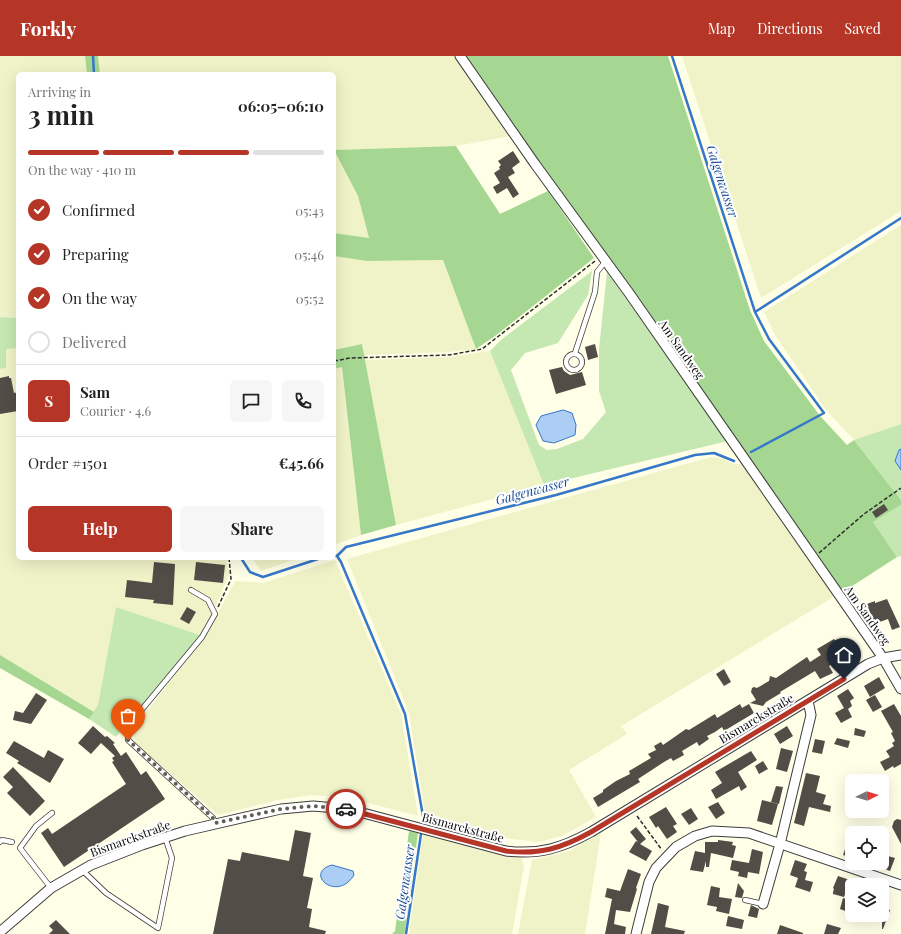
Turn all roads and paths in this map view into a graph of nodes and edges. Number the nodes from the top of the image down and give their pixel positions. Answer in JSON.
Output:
{"nodes":[{"id":1,"x":460,"y":56,"type":"edge"},
{"id":2,"x":603,"y":259,"type":"junction"},
{"id":3,"x":575,"y":353,"type":"dead end"},
{"id":4,"x":336,"y":361,"type":"edge"},
{"id":5,"x":901,"y":488,"type":"edge"},
{"id":6,"x":814,"y":557,"type":"junction"},
{"id":7,"x":229,"y":560,"type":"edge"},
{"id":8,"x":192,"y":590,"type":"dead end"},
{"id":9,"x":215,"y":614,"type":"junction"},
{"id":10,"x":901,"y":655,"type":"edge"},
{"id":11,"x":883,"y":658,"type":"junction"},
{"id":12,"x":901,"y":690,"type":"edge"},
{"id":13,"x":808,"y":701,"type":"junction"},
{"id":14,"x":631,"y":807,"type":"junction"},
{"id":15,"x":52,"y":813,"type":"dead end"},
{"id":16,"x":215,"y":823,"type":"junction"},
{"id":17,"x":165,"y":838,"type":"junction"},
{"id":18,"x":0,"y":842,"type":"edge"},
{"id":19,"x":12,"y":842,"type":"dead end"},
{"id":20,"x":780,"y":844,"type":"junction"},
{"id":21,"x":666,"y":856,"type":"junction"},
{"id":22,"x":82,"y":870,"type":"junction"},
{"id":23,"x":901,"y":885,"type":"edge"},
{"id":24,"x":51,"y":888,"type":"junction"},
{"id":25,"x":745,"y":900,"type":"dead end"},
{"id":26,"x":763,"y":904,"type":"joint"},
{"id":27,"x":0,"y":932,"type":"edge"},
{"id":28,"x":636,"y":934,"type":"edge"}],
"edges":[{"from":1,"to":2,"type":"street","name":"Am Sandweg"},
{"from":2,"to":3,"type":"lane"},
{"from":2,"to":4,"type":"path"},
{"from":2,"to":6,"type":"street","name":"Am Sandweg"},
{"from":5,"to":6,"type":"path"},
{"from":6,"to":11,"type":"street","name":"Am Sandweg"},
{"from":7,"to":9,"type":"path"},
{"from":8,"to":9,"type":"lane"},
{"from":9,"to":16,"type":"lane"},
{"from":10,"to":11,"type":"street","name":"Bismarckstraße"},
{"from":11,"to":12,"type":"street","name":"Am Sandweg"},
{"from":11,"to":13,"type":"street","name":"Bismarckstraße"},
{"from":13,"to":14,"type":"street","name":"Bismarckstraße"},
{"from":13,"to":20,"type":"street"},
{"from":14,"to":16,"type":"street","name":"Bismarckstraße"},
{"from":14,"to":21,"type":"path"},
{"from":15,"to":24,"type":"lane"},
{"from":16,"to":17,"type":"street","name":"Bismarckstraße"},
{"from":17,"to":22,"type":"street","name":"Bismarckstraße"},
{"from":17,"to":22,"type":"lane"},
{"from":18,"to":19,"type":"lane"},
{"from":20,"to":21,"type":"street"},
{"from":20,"to":23,"type":"street"},
{"from":20,"to":26,"type":"street"},
{"from":21,"to":28,"type":"street"},
{"from":22,"to":24,"type":"street","name":"Bismarckstraße"},
{"from":24,"to":27,"type":"street","name":"Bismarckstraße"},
{"from":25,"to":26,"type":"lane"}]}
